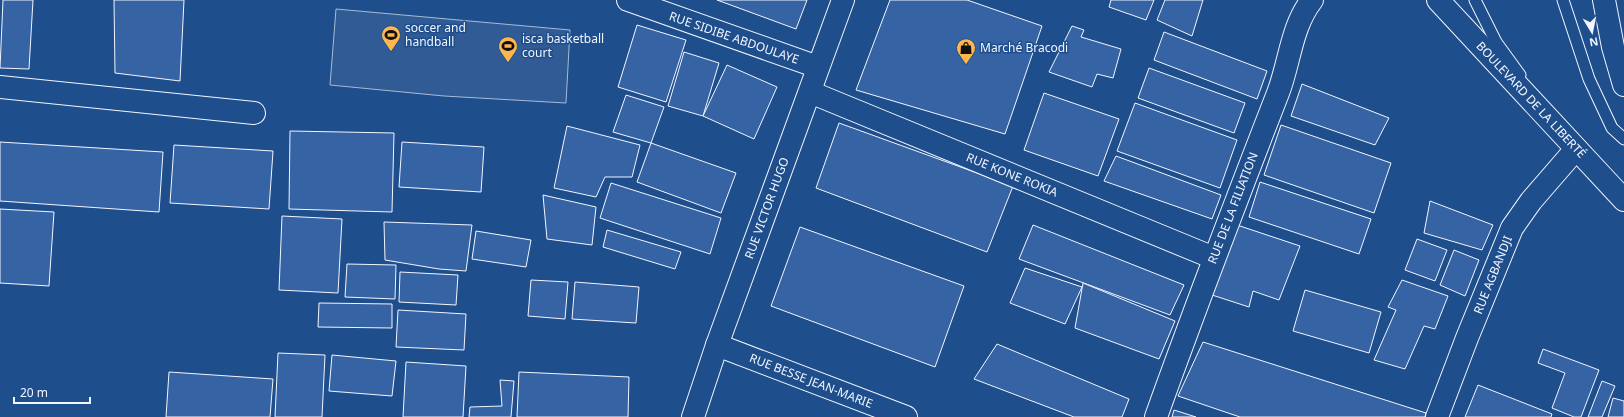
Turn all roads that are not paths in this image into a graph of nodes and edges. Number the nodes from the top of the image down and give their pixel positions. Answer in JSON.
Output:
{"nodes":[{"id":1,"x":628,"y":0,"type":"edge"},
{"id":2,"x":843,"y":0,"type":"edge"},
{"id":3,"x":1312,"y":0,"type":"edge"},
{"id":4,"x":1438,"y":0,"type":"edge"},
{"id":5,"x":1475,"y":0,"type":"edge"},
{"id":6,"x":1563,"y":0,"type":"edge"},
{"id":7,"x":1604,"y":0,"type":"edge"},
{"id":8,"x":818,"y":67,"type":"junction"},
{"id":9,"x":1624,"y":85,"type":"edge"},
{"id":10,"x":0,"y":87,"type":"edge"},
{"id":11,"x":810,"y":92,"type":"junction"},
{"id":12,"x":254,"y":113,"type":"dead end"},
{"id":13,"x":1624,"y":138,"type":"edge"},
{"id":14,"x":1576,"y":149,"type":"junction"},
{"id":15,"x":1624,"y":200,"type":"edge"},
{"id":16,"x":1214,"y":258,"type":"junction"},
{"id":17,"x":716,"y":345,"type":"junction"},
{"id":18,"x":693,"y":417,"type":"edge"},
{"id":19,"x":906,"y":417,"type":"edge"},
{"id":20,"x":1156,"y":417,"type":"edge"},
{"id":21,"x":1437,"y":417,"type":"edge"}],
"edges":[{"from":1,"to":8,"type":"street","name":"RUE SIDIBE ABDOULAYE"},
{"from":2,"to":8,"type":"street","name":"RUE VICTOR HUGO"},
{"from":3,"to":16,"type":"street","name":"RUE DE LA FILIATION"},
{"from":4,"to":14,"type":"street","name":"BOULEVARD DE LA LIBERTÉ"},
{"from":5,"to":14,"type":"lane"},
{"from":6,"to":13,"type":"lane"},
{"from":7,"to":9,"type":"street"},
{"from":8,"to":11,"type":"street","name":"RUE VICTOR HUGO"},
{"from":10,"to":12,"type":"street"},
{"from":11,"to":16,"type":"street","name":"RUE KONE ROKIA"},
{"from":11,"to":17,"type":"street","name":"RUE VICTOR HUGO"},
{"from":14,"to":15,"type":"street","name":"BOULEVARD DE LA LIBERTÉ"},
{"from":14,"to":21,"type":"street","name":"RUE AGBANDJI"},
{"from":16,"to":20,"type":"street","name":"RUE DE LA FILIATION"},
{"from":17,"to":18,"type":"street","name":"RUE VICTOR HUGO"},
{"from":17,"to":19,"type":"street","name":"RUE BESSE JEAN-MARIE"}]}
